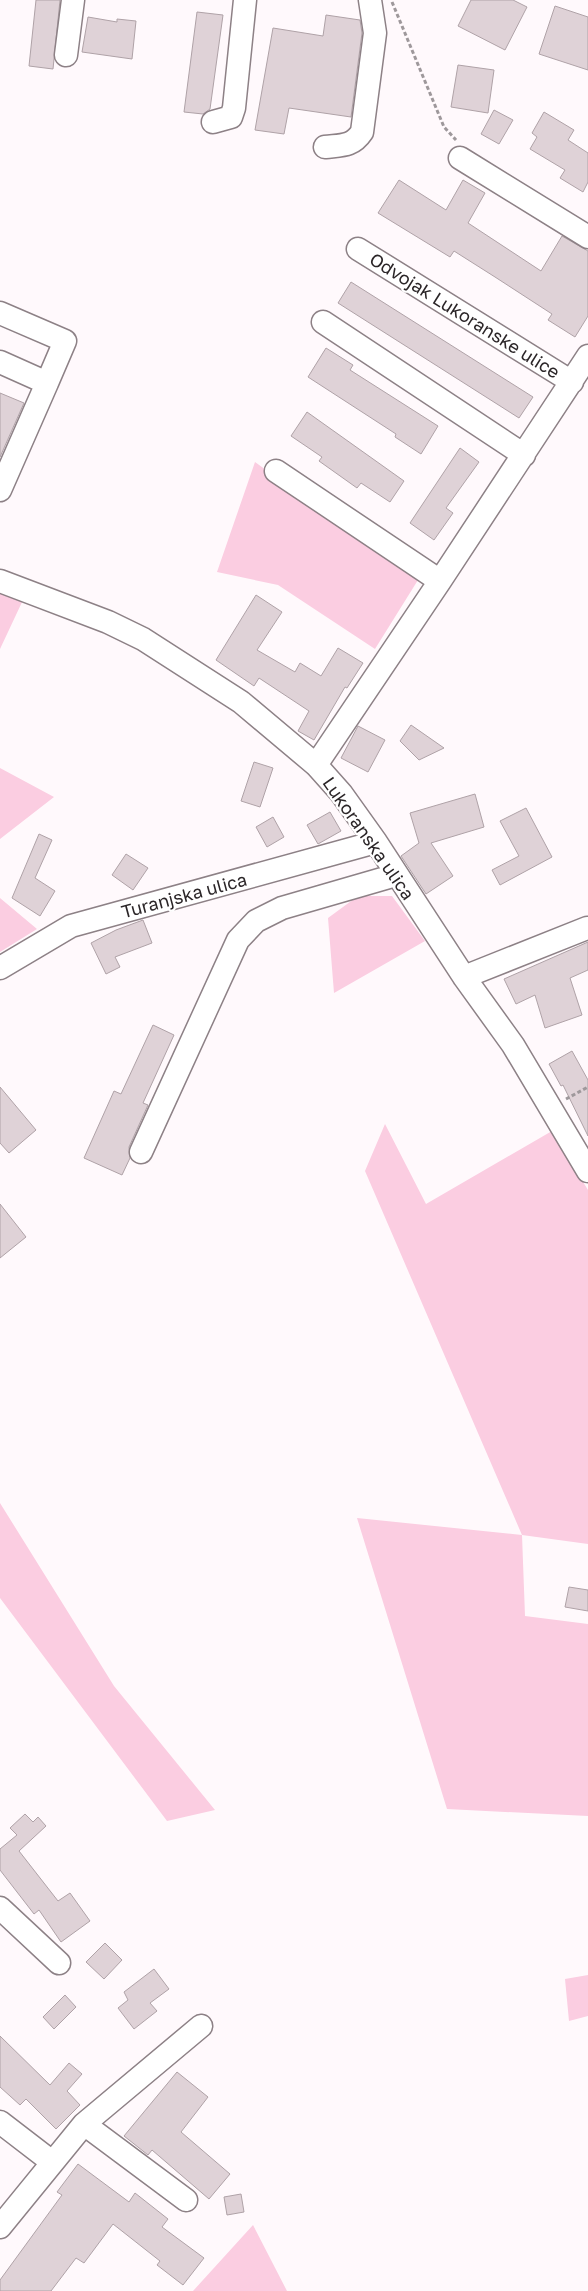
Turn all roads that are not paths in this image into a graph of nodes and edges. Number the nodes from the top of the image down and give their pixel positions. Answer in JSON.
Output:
{"nodes":[{"id":1,"x":72,"y":0,"type":"edge"},
{"id":2,"x":246,"y":0,"type":"edge"},
{"id":3,"x":370,"y":0,"type":"edge"},
{"id":4,"x":66,"y":55,"type":"dead end"},
{"id":5,"x":213,"y":122,"type":"dead end"},
{"id":6,"x":325,"y":147,"type":"dead end"},
{"id":7,"x":588,"y":228,"type":"edge"},
{"id":8,"x":588,"y":237,"type":"edge"},
{"id":9,"x":358,"y":249,"type":"dead end"},
{"id":10,"x":0,"y":313,"type":"edge"},
{"id":11,"x":323,"y":322,"type":"dead end"},
{"id":12,"x":588,"y":356,"type":"edge"},
{"id":13,"x":0,"y":362,"type":"edge"},
{"id":14,"x":572,"y":382,"type":"junction"},
{"id":15,"x":47,"y":383,"type":"junction"},
{"id":16,"x":524,"y":454,"type":"junction"},
{"id":17,"x":276,"y":471,"type":"dead end"},
{"id":18,"x":0,"y":490,"type":"edge"},
{"id":19,"x":0,"y":581,"type":"edge"},
{"id":20,"x":440,"y":581,"type":"junction"},
{"id":21,"x":316,"y":765,"type":"junction"},
{"id":22,"x":376,"y":842,"type":"junction"},
{"id":23,"x":396,"y":875,"type":"junction"},
{"id":24,"x":587,"y":928,"type":"edge"},
{"id":25,"x":0,"y":968,"type":"edge"},
{"id":26,"x":464,"y":977,"type":"junction"},
{"id":27,"x":141,"y":1152,"type":"dead end"},
{"id":28,"x":588,"y":1171,"type":"edge"},
{"id":29,"x":0,"y":1908,"type":"edge"},
{"id":30,"x":59,"y":1963,"type":"dead end"},
{"id":31,"x":201,"y":2026,"type":"dead end"},
{"id":32,"x":0,"y":2122,"type":"edge"},
{"id":33,"x":84,"y":2124,"type":"junction"},
{"id":34,"x":52,"y":2162,"type":"junction"},
{"id":35,"x":186,"y":2200,"type":"dead end"},
{"id":36,"x":0,"y":2228,"type":"edge"}],
"edges":[{"from":1,"to":4,"type":"street"},
{"from":2,"to":5,"type":"street"},
{"from":3,"to":6,"type":"street"},
{"from":7,"to":8,"type":"street"},
{"from":9,"to":14,"type":"street","name":"Odvojak Lukoranske ulice"},
{"from":10,"to":15,"type":"street"},
{"from":11,"to":16,"type":"street"},
{"from":12,"to":14,"type":"street","name":"Odvojak Lukoranske ulice"},
{"from":13,"to":15,"type":"street"},
{"from":14,"to":16,"type":"street","name":"Odvojak Lukoranske ulice"},
{"from":15,"to":18,"type":"street"},
{"from":16,"to":20,"type":"street","name":"Odvojak Lukoranske ulice"},
{"from":17,"to":20,"type":"street"},
{"from":19,"to":21,"type":"street","name":"Lukoranska ulica"},
{"from":20,"to":21,"type":"street","name":"Odvojak Lukoranske ulice"},
{"from":21,"to":22,"type":"street","name":"Lukoranska ulica"},
{"from":22,"to":23,"type":"street","name":"Lukoranska ulica"},
{"from":22,"to":25,"type":"street","name":"Turanjska ulica"},
{"from":23,"to":26,"type":"street","name":"Lukoranska ulica"},
{"from":23,"to":27,"type":"street"},
{"from":24,"to":26,"type":"street"},
{"from":26,"to":28,"type":"street","name":"Lukoranska ulica"},
{"from":29,"to":30,"type":"street"},
{"from":31,"to":33,"type":"street"},
{"from":32,"to":34,"type":"street"},
{"from":33,"to":34,"type":"street"},
{"from":33,"to":35,"type":"street"},
{"from":34,"to":36,"type":"street"}]}
